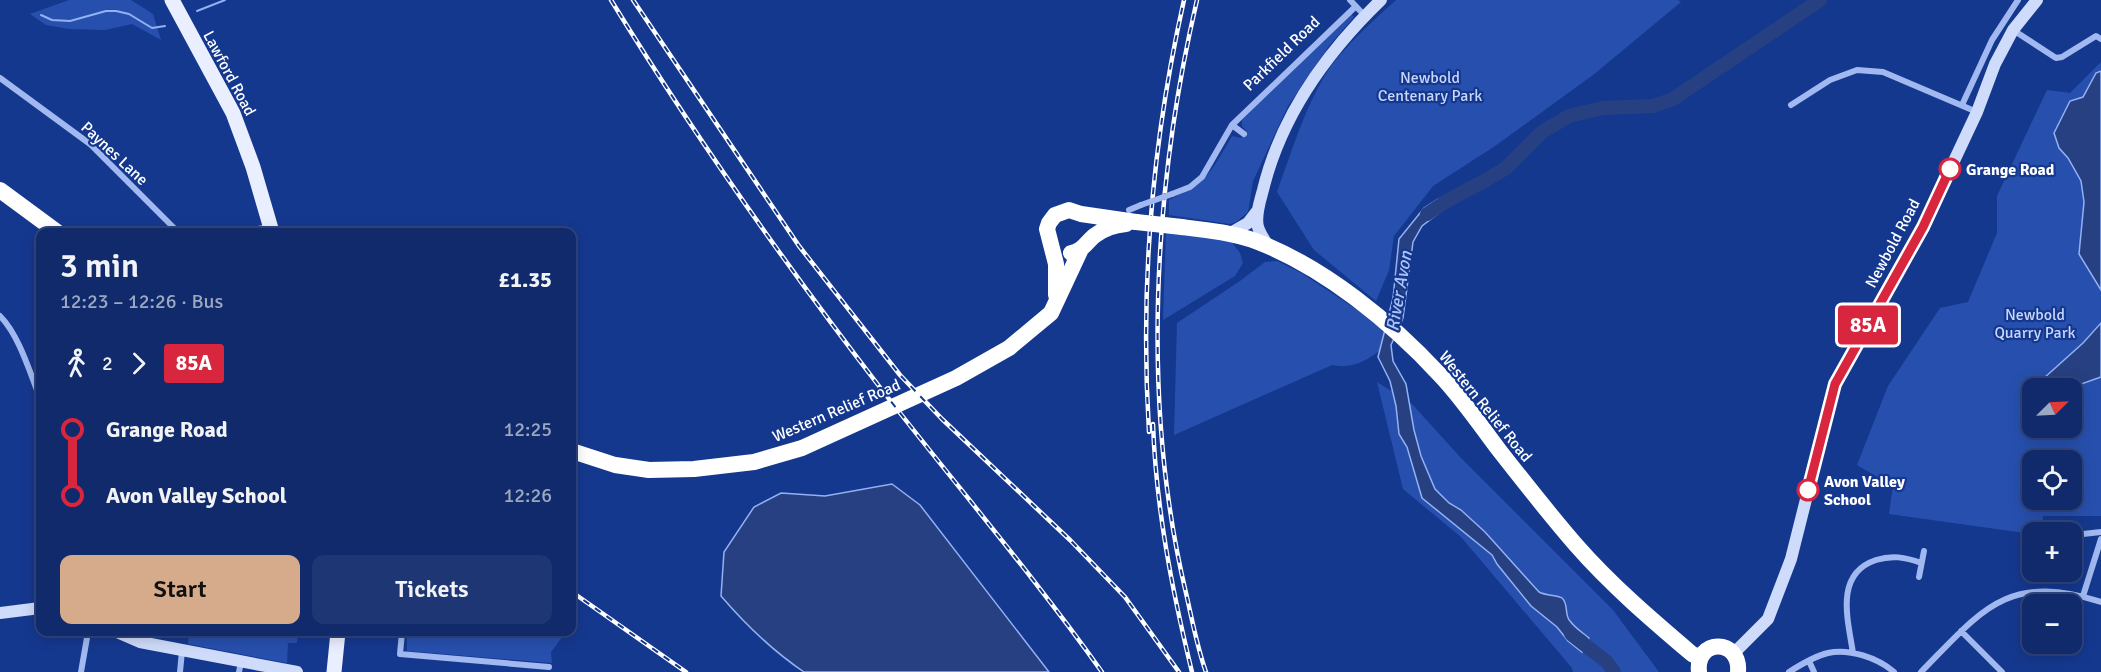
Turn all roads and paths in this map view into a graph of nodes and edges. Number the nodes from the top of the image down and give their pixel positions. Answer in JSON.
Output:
{"nodes":[{"id":1,"x":172,"y":0,"type":"edge"},
{"id":2,"x":1350,"y":0,"type":"edge"},
{"id":3,"x":1381,"y":0,"type":"edge"},
{"id":4,"x":2018,"y":0,"type":"edge"},
{"id":5,"x":2037,"y":0,"type":"edge"},
{"id":6,"x":1355,"y":7,"type":"junction"},
{"id":7,"x":1365,"y":16,"type":"junction"},
{"id":8,"x":2013,"y":30,"type":"junction"},
{"id":9,"x":2101,"y":39,"type":"edge"},
{"id":10,"x":0,"y":78,"type":"edge"},
{"id":11,"x":1791,"y":105,"type":"dead end"},
{"id":12,"x":1962,"y":105,"type":"junction"},
{"id":13,"x":1977,"y":112,"type":"junction"},
{"id":14,"x":1232,"y":124,"type":"junction"},
{"id":15,"x":1244,"y":134,"type":"dead end"},
{"id":16,"x":0,"y":190,"type":"edge"},
{"id":17,"x":1258,"y":209,"type":"junction"},
{"id":18,"x":1081,"y":214,"type":"junction"},
{"id":19,"x":1131,"y":219,"type":"junction"},
{"id":20,"x":51,"y":228,"type":"edge"},
{"id":21,"x":174,"y":228,"type":"edge"},
{"id":22,"x":270,"y":228,"type":"edge"},
{"id":23,"x":1229,"y":234,"type":"junction"},
{"id":24,"x":1049,"y":243,"type":"junction"},
{"id":25,"x":1083,"y":247,"type":"junction"},
{"id":26,"x":1270,"y":248,"type":"junction"},
{"id":27,"x":1054,"y":307,"type":"junction"},
{"id":28,"x":0,"y":316,"type":"edge"},
{"id":29,"x":36,"y":388,"type":"edge"},
{"id":30,"x":576,"y":452,"type":"edge"},
{"id":31,"x":2101,"y":532,"type":"edge"},
{"id":32,"x":2083,"y":534,"type":"dead end"},
{"id":33,"x":2101,"y":539,"type":"edge"},
{"id":34,"x":1924,"y":551,"type":"dead end"},
{"id":35,"x":1921,"y":563,"type":"junction"},
{"id":36,"x":1919,"y":577,"type":"dead end"},
{"id":37,"x":2083,"y":596,"type":"junction"},
{"id":38,"x":2101,"y":602,"type":"edge"},
{"id":39,"x":36,"y":609,"type":"edge"},
{"id":40,"x":0,"y":614,"type":"edge"},
{"id":41,"x":1961,"y":631,"type":"junction"},
{"id":42,"x":87,"y":636,"type":"edge"},
{"id":43,"x":126,"y":636,"type":"edge"},
{"id":44,"x":337,"y":636,"type":"edge"},
{"id":45,"x":402,"y":636,"type":"edge"},
{"id":46,"x":182,"y":651,"type":"junction"},
{"id":47,"x":1734,"y":653,"type":"junction"},
{"id":48,"x":1853,"y":653,"type":"junction"},
{"id":49,"x":1809,"y":661,"type":"junction"},
{"id":50,"x":488,"y":662,"type":"junction"},
{"id":51,"x":1699,"y":665,"type":"edge"},
{"id":52,"x":240,"y":667,"type":"edge"},
{"id":53,"x":549,"y":667,"type":"dead end"},
{"id":54,"x":331,"y":670,"type":"edge"},
{"id":55,"x":81,"y":672,"type":"edge"},
{"id":56,"x":180,"y":672,"type":"edge"},
{"id":57,"x":298,"y":672,"type":"edge"},
{"id":58,"x":487,"y":672,"type":"edge"},
{"id":59,"x":1738,"y":672,"type":"edge"},
{"id":60,"x":1790,"y":672,"type":"edge"},
{"id":61,"x":1814,"y":672,"type":"edge"},
{"id":62,"x":1894,"y":672,"type":"edge"},
{"id":63,"x":1921,"y":672,"type":"edge"},
{"id":64,"x":2002,"y":672,"type":"edge"}],
"edges":[{"from":1,"to":22,"type":"main road","name":"Lawford Road"},
{"from":2,"to":6,"type":"street"},
{"from":3,"to":7,"type":"main road","name":"Parkfield Road"},
{"from":4,"to":12,"type":"street"},
{"from":5,"to":8,"type":"main road","name":"Newbold Road"},
{"from":6,"to":7,"type":"street"},
{"from":6,"to":14,"type":"street","name":"Parkfield Road"},
{"from":7,"to":17,"type":"main road","name":"Parkfield Road"},
{"from":8,"to":9,"type":"street"},
{"from":8,"to":13,"type":"main road","name":"Newbold Road"},
{"from":10,"to":21,"type":"street","name":"Paynes Lane"},
{"from":11,"to":12,"type":"street"},
{"from":12,"to":13,"type":"street"},
{"from":13,"to":47,"type":"main road","name":"Newbold Road"},
{"from":14,"to":15,"type":"street"},
{"from":14,"to":19,"type":"street","name":"Parkfield Road","bridge":true},
{"from":16,"to":20,"type":"highway"},
{"from":17,"to":23,"type":"main road"},
{"from":17,"to":26,"type":"main road","name":"Parkfield Road"},
{"from":18,"to":19,"type":"highway","name":"Western Relief Road"},
{"from":18,"to":24,"type":"highway"},
{"from":18,"to":25,"type":"highway"},
{"from":19,"to":23,"type":"highway","name":"Western Relief Road","bridge":true},
{"from":19,"to":25,"type":"highway","name":"Western Relief Road"},
{"from":23,"to":26,"type":"highway","name":"Western Relief Road"},
{"from":24,"to":25,"type":"highway"},
{"from":24,"to":27,"type":"highway"},
{"from":25,"to":27,"type":"highway","name":"Western Relief Road"},
{"from":26,"to":51,"type":"highway","name":"Western Relief Road"},
{"from":27,"to":30,"type":"highway","name":"Western Relief Road"},
{"from":28,"to":29,"type":"street"},
{"from":31,"to":32,"type":"street"},
{"from":33,"to":37,"type":"street"},
{"from":34,"to":35,"type":"street"},
{"from":35,"to":36,"type":"street"},
{"from":35,"to":48,"type":"street"},
{"from":37,"to":38,"type":"street"},
{"from":37,"to":41,"type":"street"},
{"from":39,"to":40,"type":"main road"},
{"from":41,"to":63,"type":"street"},
{"from":41,"to":64,"type":"street"},
{"from":42,"to":55,"type":"street"},
{"from":43,"to":46,"type":"main road"},
{"from":44,"to":54,"type":"main road"},
{"from":45,"to":50,"type":"street"},
{"from":46,"to":52,"type":"main road"},
{"from":46,"to":56,"type":"street"},
{"from":47,"to":51,"type":"highway"},
{"from":47,"to":59,"type":"highway"},
{"from":48,"to":49,"type":"street"},
{"from":48,"to":62,"type":"street"},
{"from":49,"to":60,"type":"street"},
{"from":49,"to":61,"type":"street"},
{"from":50,"to":53,"type":"street"},
{"from":50,"to":58,"type":"street"},
{"from":52,"to":57,"type":"main road"}]}
